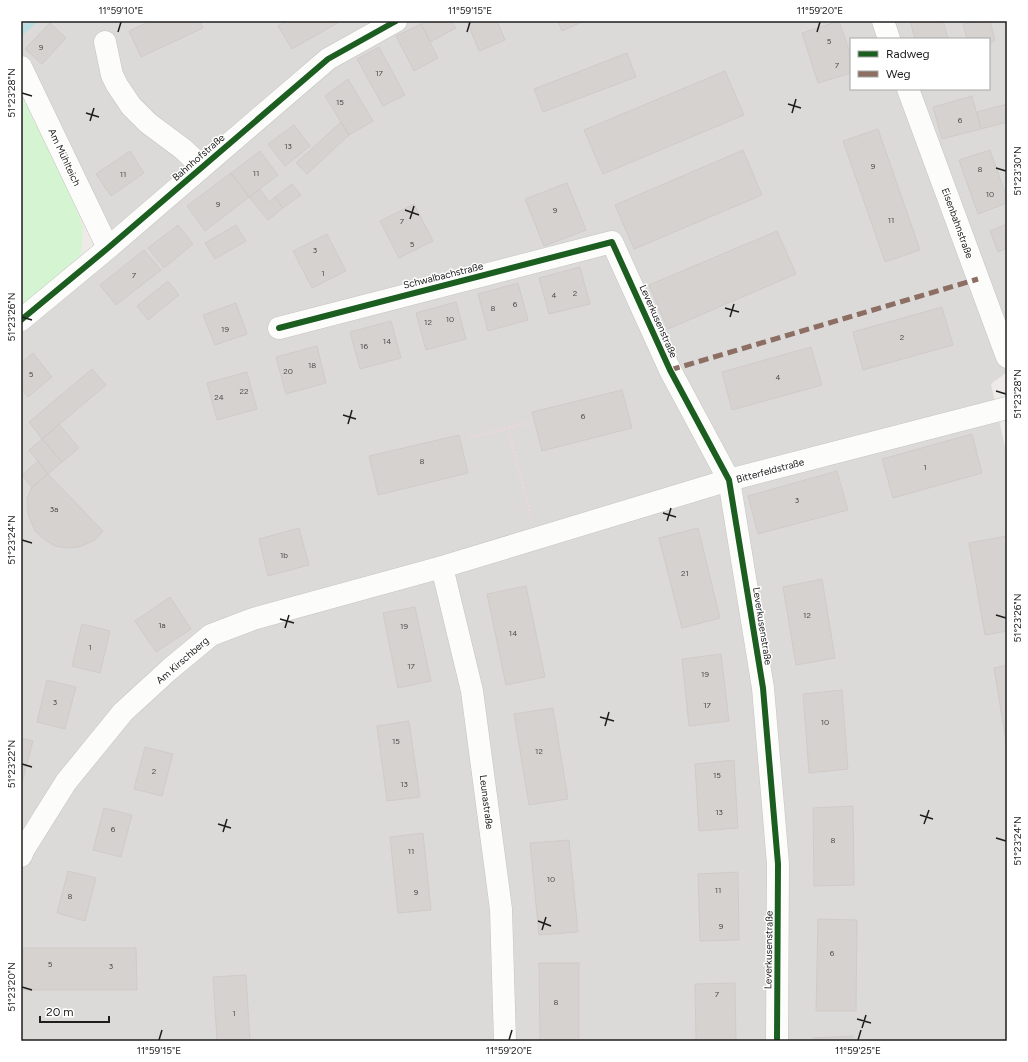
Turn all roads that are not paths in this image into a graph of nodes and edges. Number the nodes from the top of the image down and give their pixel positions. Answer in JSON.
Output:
{"nodes":[{"id":1,"x":396,"y":21,"type":"edge"},
{"id":2,"x":883,"y":21,"type":"edge"},
{"id":3,"x":890,"y":38,"type":"edge"},
{"id":4,"x":105,"y":42,"type":"dead end"},
{"id":5,"x":22,"y":69,"type":"edge"},
{"id":6,"x":908,"y":90,"type":"edge"},
{"id":7,"x":202,"y":167,"type":"junction"},
{"id":8,"x":612,"y":242,"type":"joint"},
{"id":9,"x":108,"y":248,"type":"junction"},
{"id":10,"x":21,"y":320,"type":"edge"},
{"id":11,"x":280,"y":328,"type":"dead end"},
{"id":12,"x":1007,"y":357,"type":"edge"},
{"id":13,"x":1007,"y":408,"type":"edge"},
{"id":14,"x":729,"y":480,"type":"junction"},
{"id":15,"x":442,"y":567,"type":"junction"},
{"id":16,"x":21,"y":856,"type":"edge"},
{"id":17,"x":505,"y":1041,"type":"edge"},
{"id":18,"x":777,"y":1041,"type":"edge"}],
"edges":[{"from":1,"to":7,"type":"street","name":"Bahnhofstraße"},
{"from":2,"to":3,"type":"street"},
{"from":4,"to":7,"type":"street"},
{"from":5,"to":9,"type":"street","name":"Am Mühlteich"},
{"from":6,"to":12,"type":"street","name":"Eisenbahnstraße"},
{"from":7,"to":9,"type":"street","name":"Bahnhofstraße"},
{"from":8,"to":11,"type":"street","name":"Schwalbachstraße"},
{"from":8,"to":14,"type":"street","name":"Leverkusenstraße"},
{"from":9,"to":10,"type":"street","name":"Bahnhofstraße"},
{"from":13,"to":14,"type":"street","name":"Bitterfeldstraße"},
{"from":14,"to":15,"type":"street","name":"Bitterfeldstraße"},
{"from":14,"to":18,"type":"street","name":"Leverkusenstraße"},
{"from":15,"to":16,"type":"street","name":"Am Kirschberg"},
{"from":15,"to":17,"type":"street","name":"Leunastraße"}]}
